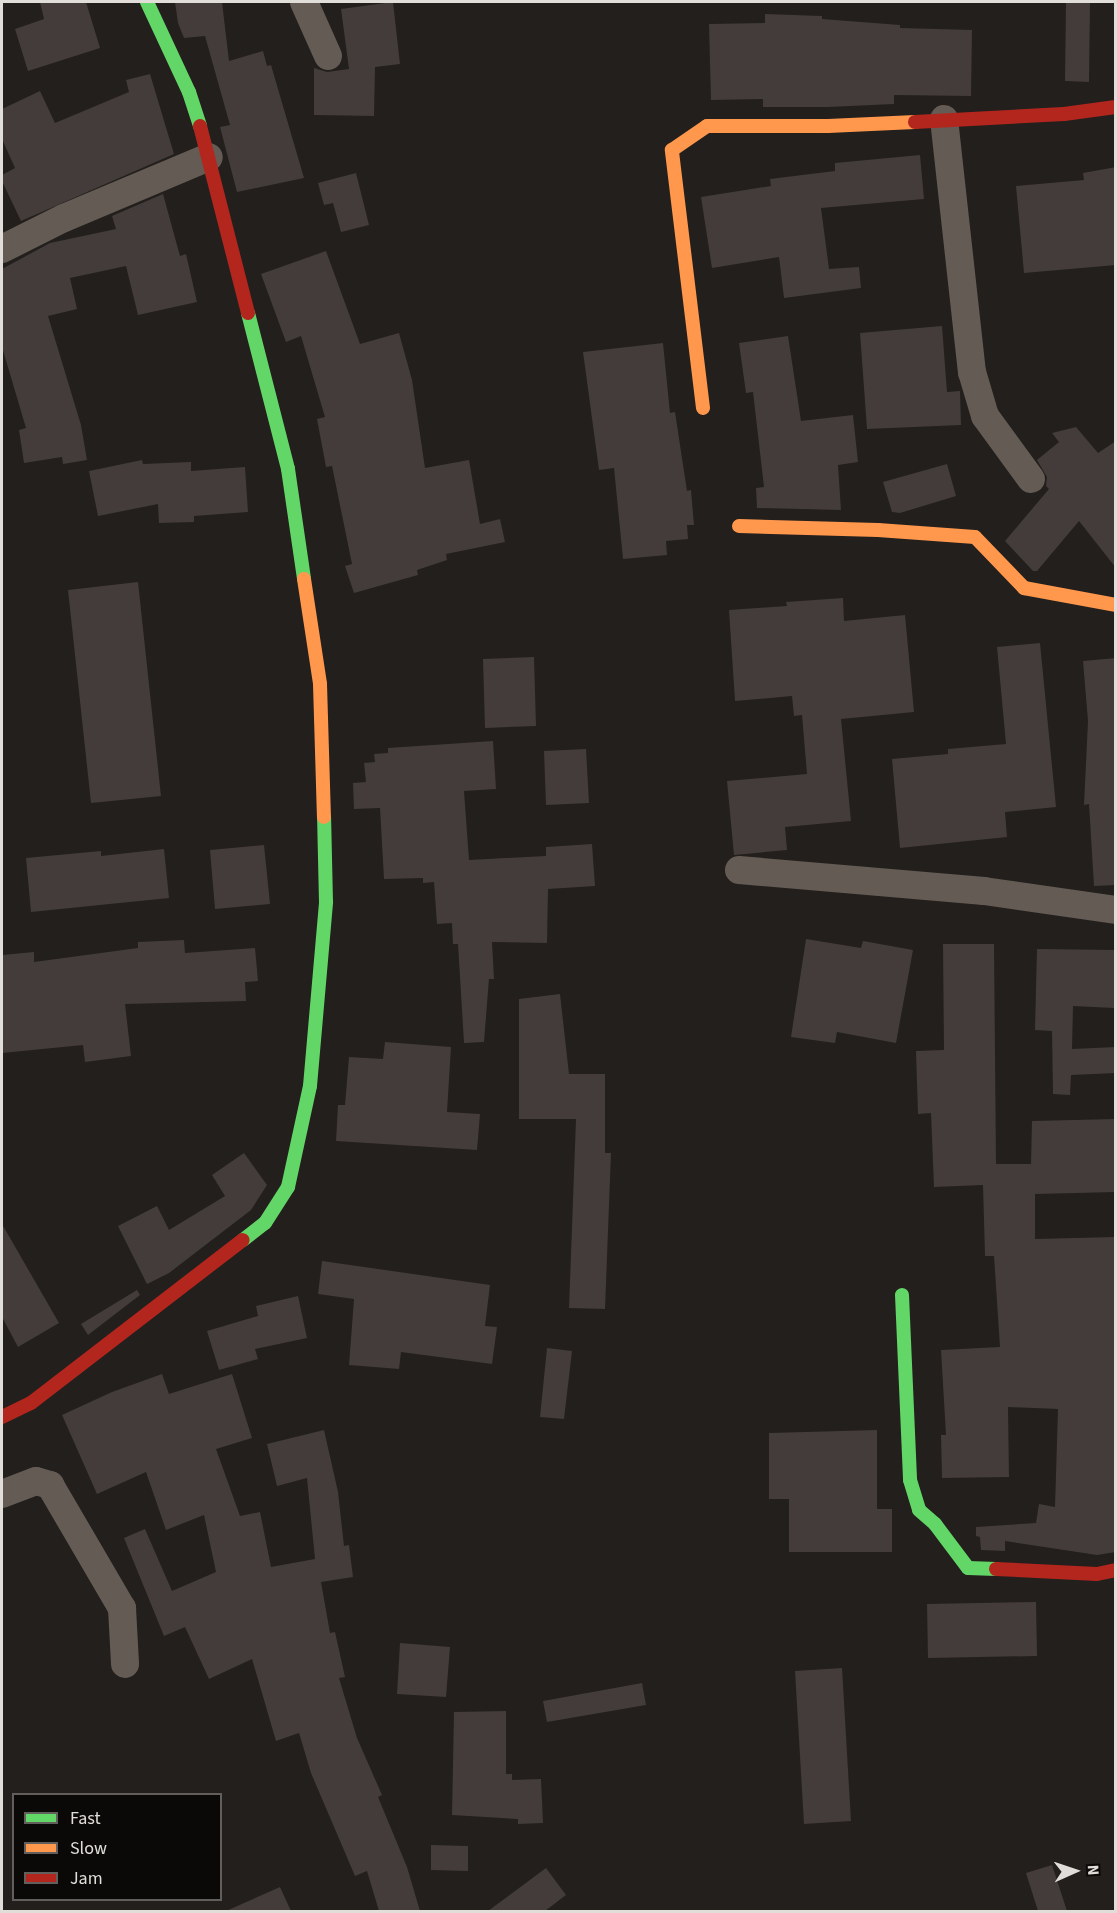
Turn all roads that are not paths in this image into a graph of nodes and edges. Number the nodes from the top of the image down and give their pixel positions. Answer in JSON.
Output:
{"nodes":[{"id":1,"x":147,"y":2,"type":"edge"},
{"id":2,"x":304,"y":2,"type":"edge"},
{"id":3,"x":328,"y":56,"type":"dead end"},
{"id":4,"x":1116,"y":107,"type":"edge"},
{"id":5,"x":944,"y":118,"type":"junction"},
{"id":6,"x":209,"y":157,"type":"junction"},
{"id":7,"x":2,"y":249,"type":"edge"},
{"id":8,"x":703,"y":408,"type":"dead end"},
{"id":9,"x":1031,"y":479,"type":"dead end"},
{"id":10,"x":739,"y":526,"type":"dead end"},
{"id":11,"x":1116,"y":605,"type":"edge"},
{"id":12,"x":740,"y":870,"type":"dead end"},
{"id":13,"x":1116,"y":910,"type":"edge"},
{"id":14,"x":902,"y":1295,"type":"dead end"},
{"id":15,"x":2,"y":1417,"type":"edge"},
{"id":16,"x":2,"y":1494,"type":"edge"},
{"id":17,"x":1116,"y":1570,"type":"edge"},
{"id":18,"x":125,"y":1664,"type":"dead end"}],
"edges":[{"from":1,"to":6,"type":"street"},
{"from":2,"to":3,"type":"street"},
{"from":4,"to":5,"type":"street"},
{"from":5,"to":8,"type":"street"},
{"from":5,"to":9,"type":"street"},
{"from":6,"to":7,"type":"street"},
{"from":6,"to":15,"type":"street"},
{"from":10,"to":11,"type":"street"},
{"from":12,"to":13,"type":"street"},
{"from":14,"to":17,"type":"street"},
{"from":16,"to":18,"type":"street"}]}
